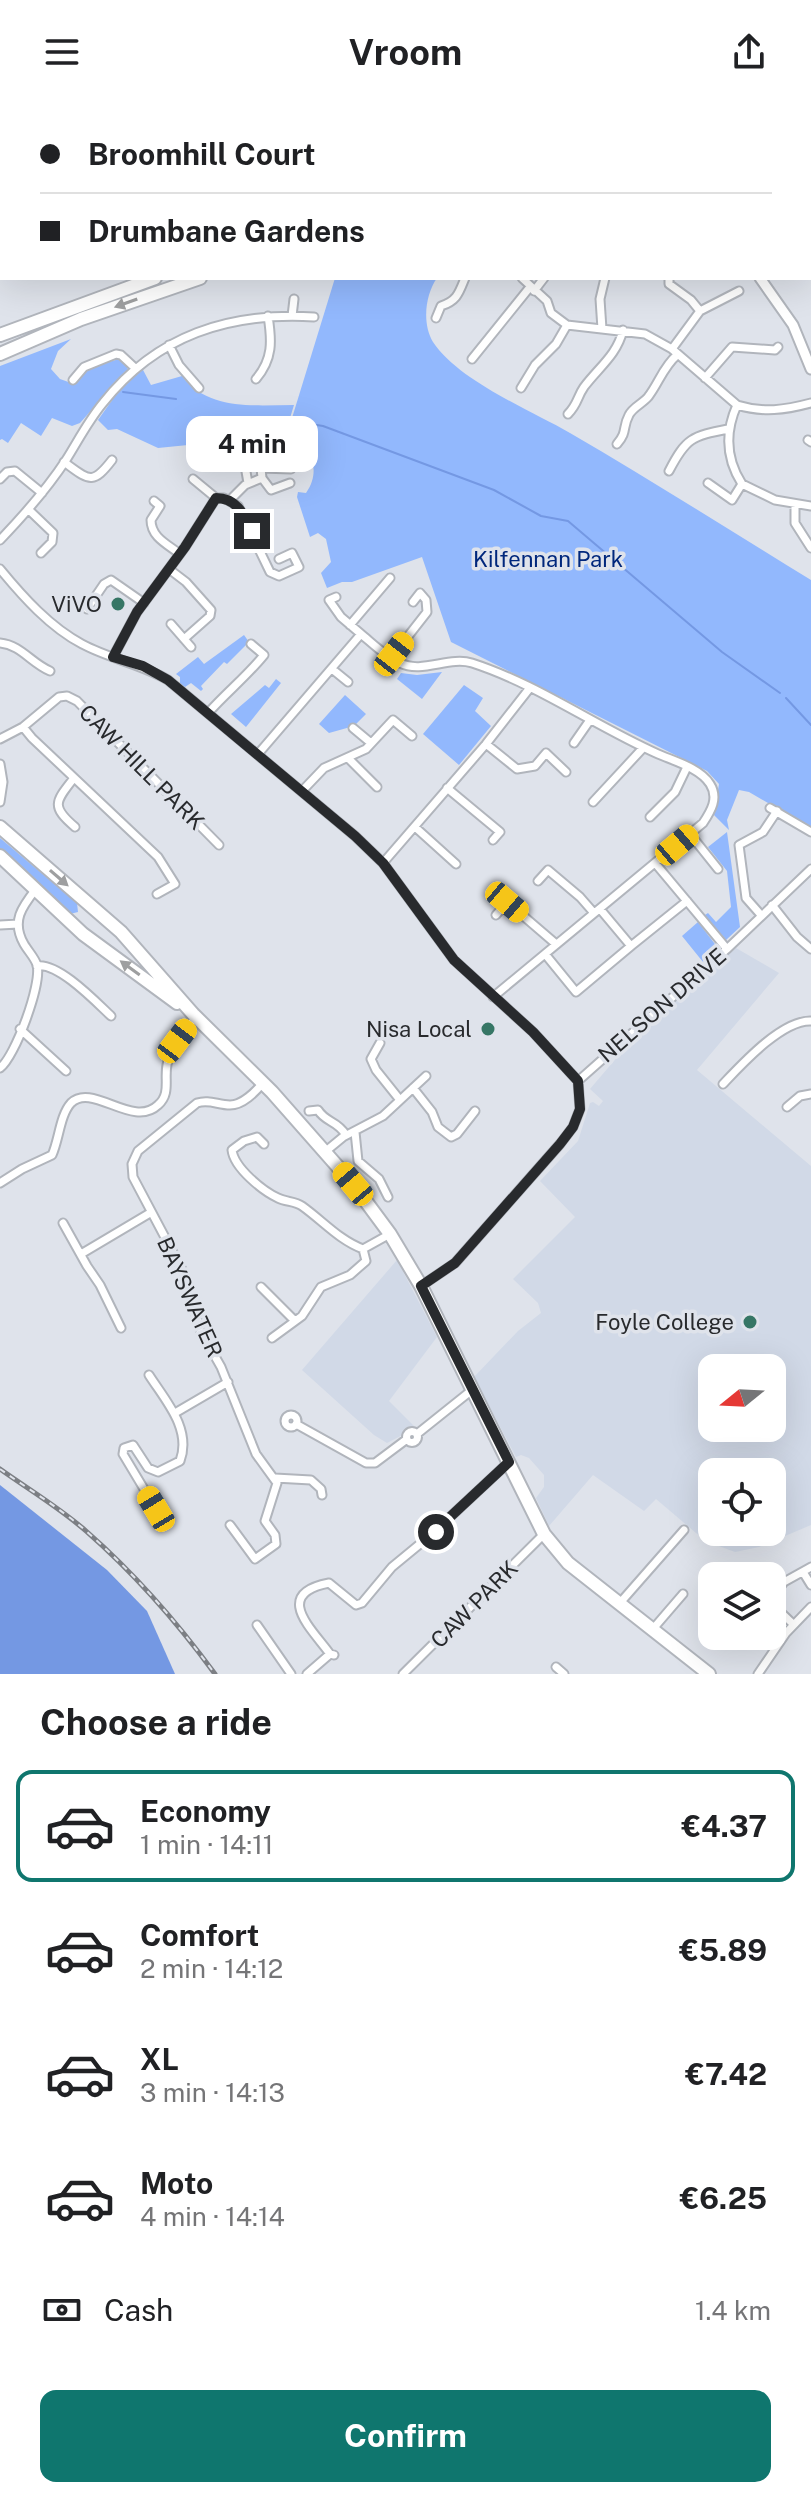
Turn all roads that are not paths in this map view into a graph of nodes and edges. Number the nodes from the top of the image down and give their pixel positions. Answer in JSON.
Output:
{"nodes":[{"id":1,"x":150,"y":280,"type":"edge"},
{"id":2,"x":194,"y":280,"type":"edge"},
{"id":3,"x":464,"y":280,"type":"edge"},
{"id":4,"x":524,"y":280,"type":"edge"},
{"id":5,"x":542,"y":280,"type":"edge"},
{"id":6,"x":605,"y":280,"type":"edge"},
{"id":7,"x":669,"y":280,"type":"edge"},
{"id":8,"x":761,"y":280,"type":"edge"},
{"id":9,"x":532,"y":289,"type":"junction"},
{"id":10,"x":739,"y":291,"type":"dead end"},
{"id":11,"x":294,"y":299,"type":"dead end"},
{"id":12,"x":700,"y":311,"type":"junction"},
{"id":13,"x":268,"y":316,"type":"junction"},
{"id":14,"x":292,"y":316,"type":"junction"},
{"id":15,"x":314,"y":317,"type":"dead end"},
{"id":16,"x":436,"y":318,"type":"dead end"},
{"id":17,"x":567,"y":325,"type":"junction"},
{"id":18,"x":602,"y":329,"type":"junction"},
{"id":19,"x":623,"y":330,"type":"junction"},
{"id":20,"x":0,"y":335,"type":"edge"},
{"id":21,"x":169,"y":345,"type":"junction"},
{"id":22,"x":778,"y":347,"type":"dead end"},
{"id":23,"x":674,"y":352,"type":"junction"},
{"id":24,"x":809,"y":353,"type":"edge"},
{"id":25,"x":0,"y":354,"type":"edge"},
{"id":26,"x":472,"y":359,"type":"dead end"},
{"id":27,"x":135,"y":368,"type":"junction"},
{"id":28,"x":811,"y":369,"type":"edge"},
{"id":29,"x":705,"y":378,"type":"junction"},
{"id":30,"x":256,"y":379,"type":"dead end"},
{"id":31,"x":73,"y":380,"type":"dead end"},
{"id":32,"x":199,"y":388,"type":"dead end"},
{"id":33,"x":521,"y":388,"type":"dead end"},
{"id":34,"x":811,"y":403,"type":"edge"},
{"id":35,"x":737,"y":405,"type":"junction"},
{"id":36,"x":568,"y":414,"type":"dead end"},
{"id":37,"x":728,"y":429,"type":"junction"},
{"id":38,"x":617,"y":444,"type":"dead end"},
{"id":39,"x":112,"y":460,"type":"dead end"},
{"id":40,"x":64,"y":462,"type":"junction"},
{"id":41,"x":245,"y":466,"type":"dead end"},
{"id":42,"x":291,"y":469,"type":"dead end"},
{"id":43,"x":669,"y":471,"type":"dead end"},
{"id":44,"x":262,"y":478,"type":"junction"},
{"id":45,"x":0,"y":479,"type":"edge"},
{"id":46,"x":193,"y":479,"type":"dead end"},
{"id":47,"x":248,"y":483,"type":"junction"},
{"id":48,"x":290,"y":483,"type":"dead end"},
{"id":49,"x":708,"y":483,"type":"dead end"},
{"id":50,"x":742,"y":484,"type":"junction"},
{"id":51,"x":42,"y":493,"type":"junction"},
{"id":52,"x":216,"y":498,"type":"junction"},
{"id":53,"x":230,"y":500,"type":"junction"},
{"id":54,"x":154,"y":501,"type":"dead end"},
{"id":55,"x":795,"y":505,"type":"junction"},
{"id":56,"x":811,"y":506,"type":"edge"},
{"id":57,"x":29,"y":510,"type":"junction"},
{"id":58,"x":0,"y":540,"type":"edge"},
{"id":59,"x":811,"y":548,"type":"edge"},
{"id":60,"x":41,"y":553,"type":"dead end"},
{"id":61,"x":180,"y":554,"type":"junction"},
{"id":62,"x":279,"y":559,"type":"dead end"},
{"id":63,"x":0,"y":569,"type":"edge"},
{"id":64,"x":169,"y":569,"type":"junction"},
{"id":65,"x":390,"y":578,"type":"dead end"},
{"id":66,"x":336,"y":597,"type":"dead end"},
{"id":67,"x":413,"y":602,"type":"dead end"},
{"id":68,"x":144,"y":603,"type":"junction"},
{"id":69,"x":87,"y":609,"type":"dead end"},
{"id":70,"x":171,"y":624,"type":"dead end"},
{"id":71,"x":350,"y":625,"type":"junction"},
{"id":72,"x":361,"y":634,"type":"junction"},
{"id":73,"x":184,"y":639,"type":"junction"},
{"id":74,"x":0,"y":643,"type":"edge"},
{"id":75,"x":251,"y":644,"type":"dead end"},
{"id":76,"x":191,"y":647,"type":"dead end"},
{"id":77,"x":113,"y":657,"type":"junction"},
{"id":78,"x":391,"y":658,"type":"junction"},
{"id":79,"x":332,"y":669,"type":"junction"},
{"id":80,"x":50,"y":671,"type":"dead end"},
{"id":81,"x":348,"y":682,"type":"dead end"},
{"id":82,"x":529,"y":689,"type":"junction"},
{"id":83,"x":209,"y":712,"type":"junction"},
{"id":84,"x":590,"y":720,"type":"junction"},
{"id":85,"x":23,"y":727,"type":"junction"},
{"id":86,"x":353,"y":728,"type":"dead end"},
{"id":87,"x":412,"y":736,"type":"dead end"},
{"id":88,"x":0,"y":739,"type":"edge"},
{"id":89,"x":371,"y":743,"type":"junction"},
{"id":90,"x":574,"y":743,"type":"dead end"},
{"id":91,"x":486,"y":744,"type":"junction"},
{"id":92,"x":643,"y":748,"type":"junction"},
{"id":93,"x":258,"y":754,"type":"junction"},
{"id":94,"x":348,"y":758,"type":"junction"},
{"id":95,"x":0,"y":764,"type":"edge"},
{"id":96,"x":687,"y":767,"type":"junction"},
{"id":97,"x":566,"y":772,"type":"dead end"},
{"id":98,"x":74,"y":778,"type":"junction"},
{"id":99,"x":377,"y":787,"type":"dead end"},
{"id":100,"x":447,"y":788,"type":"junction"},
{"id":101,"x":302,"y":791,"type":"junction"},
{"id":102,"x":0,"y":802,"type":"edge"},
{"id":103,"x":593,"y":802,"type":"dead end"},
{"id":104,"x":650,"y":817,"type":"dead end"},
{"id":105,"x":0,"y":827,"type":"edge"},
{"id":106,"x":75,"y":827,"type":"dead end"},
{"id":107,"x":415,"y":827,"type":"junction"},
{"id":108,"x":811,"y":832,"type":"edge"},
{"id":109,"x":690,"y":834,"type":"junction"},
{"id":110,"x":493,"y":840,"type":"dead end"},
{"id":111,"x":219,"y":845,"type":"dead end"},
{"id":112,"x":0,"y":856,"type":"edge"},
{"id":113,"x":383,"y":863,"type":"junction"},
{"id":114,"x":655,"y":863,"type":"junction"},
{"id":115,"x":456,"y":864,"type":"dead end"},
{"id":116,"x":718,"y":869,"type":"dead end"},
{"id":117,"x":811,"y":869,"type":"edge"},
{"id":118,"x":538,"y":881,"type":"dead end"},
{"id":119,"x":36,"y":889,"type":"junction"},
{"id":120,"x":157,"y":894,"type":"dead end"},
{"id":121,"x":687,"y":901,"type":"junction"},
{"id":122,"x":772,"y":905,"type":"junction"},
{"id":123,"x":597,"y":911,"type":"junction"},
{"id":124,"x":496,"y":915,"type":"dead end"},
{"id":125,"x":761,"y":915,"type":"junction"},
{"id":126,"x":18,"y":924,"type":"junction"},
{"id":127,"x":0,"y":925,"type":"edge"},
{"id":128,"x":556,"y":944,"type":"junction"},
{"id":129,"x":631,"y":946,"type":"junction"},
{"id":130,"x":727,"y":949,"type":"junction"},
{"id":131,"x":811,"y":949,"type":"edge"},
{"id":132,"x":545,"y":954,"type":"junction"},
{"id":133,"x":37,"y":966,"type":"junction"},
{"id":134,"x":493,"y":997,"type":"junction"},
{"id":135,"x":111,"y":1016,"type":"dead end"},
{"id":136,"x":194,"y":1016,"type":"junction"},
{"id":137,"x":811,"y":1021,"type":"edge"},
{"id":138,"x":20,"y":1029,"type":"junction"},
{"id":139,"x":380,"y":1043,"type":"dead end"},
{"id":140,"x":0,"y":1068,"type":"edge"},
{"id":141,"x":66,"y":1071,"type":"dead end"},
{"id":142,"x":426,"y":1076,"type":"dead end"},
{"id":143,"x":575,"y":1078,"type":"junction"},
{"id":144,"x":263,"y":1083,"type":"junction"},
{"id":145,"x":723,"y":1084,"type":"dead end"},
{"id":146,"x":413,"y":1088,"type":"junction"},
{"id":147,"x":811,"y":1094,"type":"edge"},
{"id":148,"x":400,"y":1100,"type":"junction"},
{"id":149,"x":787,"y":1107,"type":"dead end"},
{"id":150,"x":309,"y":1111,"type":"dead end"},
{"id":151,"x":475,"y":1111,"type":"dead end"},
{"id":152,"x":350,"y":1133,"type":"junction"},
{"id":153,"x":264,"y":1144,"type":"dead end"},
{"id":154,"x":326,"y":1151,"type":"junction"},
{"id":155,"x":0,"y":1183,"type":"edge"},
{"id":156,"x":388,"y":1197,"type":"dead end"},
{"id":157,"x":150,"y":1213,"type":"junction"},
{"id":158,"x":63,"y":1223,"type":"dead end"},
{"id":159,"x":390,"y":1234,"type":"junction"},
{"id":160,"x":363,"y":1249,"type":"junction"},
{"id":161,"x":81,"y":1254,"type":"junction"},
{"id":162,"x":421,"y":1286,"type":"junction"},
{"id":163,"x":261,"y":1287,"type":"dead end"},
{"id":164,"x":294,"y":1320,"type":"junction"},
{"id":165,"x":121,"y":1328,"type":"dead end"},
{"id":166,"x":272,"y":1338,"type":"dead end"},
{"id":167,"x":149,"y":1375,"type":"dead end"},
{"id":168,"x":228,"y":1382,"type":"junction"},
{"id":169,"x":472,"y":1390,"type":"junction"},
{"id":170,"x":175,"y":1413,"type":"junction"},
{"id":171,"x":296,"y":1424,"type":"dead end"},
{"id":172,"x":509,"y":1462,"type":"junction"},
{"id":173,"x":275,"y":1478,"type":"junction"},
{"id":174,"x":322,"y":1495,"type":"dead end"},
{"id":175,"x":156,"y":1509,"type":"dead end"},
{"id":176,"x":230,"y":1525,"type":"dead end"},
{"id":177,"x":684,"y":1530,"type":"dead end"},
{"id":178,"x":544,"y":1534,"type":"junction"},
{"id":179,"x":811,"y":1567,"type":"edge"},
{"id":180,"x":803,"y":1572,"type":"junction"},
{"id":181,"x":786,"y":1581,"type":"edge"},
{"id":182,"x":811,"y":1585,"type":"edge"},
{"id":183,"x":683,"y":1594,"type":"dead end"},
{"id":184,"x":619,"y":1604,"type":"junction"},
{"id":185,"x":811,"y":1607,"type":"edge"},
{"id":186,"x":786,"y":1616,"type":"edge"},
{"id":187,"x":793,"y":1624,"type":"junction"},
{"id":188,"x":257,"y":1625,"type":"dead end"},
{"id":189,"x":652,"y":1630,"type":"junction"},
{"id":190,"x":556,"y":1667,"type":"dead end"},
{"id":191,"x":291,"y":1674,"type":"edge"},
{"id":192,"x":307,"y":1674,"type":"edge"},
{"id":193,"x":403,"y":1674,"type":"edge"},
{"id":194,"x":564,"y":1674,"type":"edge"},
{"id":195,"x":709,"y":1674,"type":"edge"},
{"id":196,"x":758,"y":1674,"type":"edge"}],
"edges":[{"from":1,"to":20,"type":"highway"},
{"from":2,"to":25,"type":"highway","one_way":true},
{"from":3,"to":16,"type":"street"},
{"from":4,"to":9,"type":"street"},
{"from":5,"to":9,"type":"street"},
{"from":6,"to":18,"type":"street"},
{"from":7,"to":12,"type":"street"},
{"from":8,"to":24,"type":"street"},
{"from":9,"to":17,"type":"street"},
{"from":9,"to":26,"type":"street"},
{"from":10,"to":12,"type":"street"},
{"from":11,"to":14,"type":"street"},
{"from":12,"to":23,"type":"street"},
{"from":13,"to":14,"type":"street"},
{"from":13,"to":21,"type":"street"},
{"from":13,"to":30,"type":"street"},
{"from":14,"to":15,"type":"street"},
{"from":17,"to":18,"type":"street"},
{"from":17,"to":33,"type":"street"},
{"from":18,"to":19,"type":"street"},
{"from":19,"to":23,"type":"street"},
{"from":19,"to":36,"type":"street"},
{"from":21,"to":27,"type":"street"},
{"from":21,"to":32,"type":"street"},
{"from":22,"to":29,"type":"street"},
{"from":23,"to":29,"type":"street"},
{"from":23,"to":38,"type":"street"},
{"from":24,"to":28,"type":"street"},
{"from":27,"to":31,"type":"street"},
{"from":27,"to":40,"type":"street"},
{"from":29,"to":35,"type":"street"},
{"from":34,"to":35,"type":"street"},
{"from":35,"to":37,"type":"street"},
{"from":37,"to":43,"type":"street"},
{"from":37,"to":50,"type":"street"},
{"from":39,"to":40,"type":"street"},
{"from":40,"to":51,"type":"street"},
{"from":41,"to":47,"type":"street"},
{"from":42,"to":44,"type":"street"},
{"from":44,"to":47,"type":"street"},
{"from":44,"to":48,"type":"street"},
{"from":45,"to":51,"type":"street"},
{"from":46,"to":52,"type":"street"},
{"from":47,"to":53,"type":"street"},
{"from":49,"to":50,"type":"street"},
{"from":50,"to":55,"type":"street"},
{"from":51,"to":57,"type":"street"},
{"from":52,"to":53,"type":"street"},
{"from":52,"to":61,"type":"street"},
{"from":53,"to":62,"type":"street"},
{"from":54,"to":61,"type":"street"},
{"from":55,"to":56,"type":"street"},
{"from":55,"to":59,"type":"street"},
{"from":57,"to":58,"type":"street"},
{"from":57,"to":60,"type":"street"},
{"from":61,"to":64,"type":"street"},
{"from":63,"to":77,"type":"street"},
{"from":64,"to":68,"type":"street"},
{"from":64,"to":73,"type":"street"},
{"from":65,"to":71,"type":"street"},
{"from":66,"to":71,"type":"street"},
{"from":67,"to":78,"type":"street"},
{"from":68,"to":69,"type":"street"},
{"from":68,"to":77,"type":"street"},
{"from":70,"to":73,"type":"street"},
{"from":71,"to":72,"type":"street"},
{"from":72,"to":78,"type":"street"},
{"from":72,"to":79,"type":"street"},
{"from":73,"to":76,"type":"street"},
{"from":74,"to":80,"type":"street"},
{"from":75,"to":83,"type":"street"},
{"from":77,"to":83,"type":"street"},
{"from":78,"to":82,"type":"street"},
{"from":79,"to":81,"type":"street"},
{"from":79,"to":93,"type":"street"},
{"from":82,"to":84,"type":"street"},
{"from":82,"to":91,"type":"street"},
{"from":83,"to":93,"type":"street"},
{"from":84,"to":90,"type":"street"},
{"from":84,"to":92,"type":"street"},
{"from":85,"to":88,"type":"street","name":"CAW HILL PARK"},
{"from":85,"to":98,"type":"street"},
{"from":85,"to":111,"type":"street","name":"CAW HILL PARK"},
{"from":86,"to":89,"type":"street"},
{"from":87,"to":89,"type":"street"},
{"from":89,"to":94,"type":"street"},
{"from":91,"to":97,"type":"street"},
{"from":91,"to":100,"type":"street"},
{"from":92,"to":96,"type":"street"},
{"from":92,"to":103,"type":"street"},
{"from":93,"to":101,"type":"street"},
{"from":94,"to":99,"type":"street"},
{"from":94,"to":101,"type":"street"},
{"from":95,"to":102,"type":"street"},
{"from":96,"to":104,"type":"street"},
{"from":96,"to":109,"type":"street"},
{"from":98,"to":106,"type":"street"},
{"from":98,"to":120,"type":"street"},
{"from":100,"to":107,"type":"street"},
{"from":100,"to":110,"type":"street"},
{"from":101,"to":113,"type":"street"},
{"from":105,"to":136,"type":"highway","one_way":true},
{"from":107,"to":113,"type":"street"},
{"from":107,"to":115,"type":"street"},
{"from":108,"to":125,"type":"street"},
{"from":109,"to":114,"type":"street"},
{"from":109,"to":116,"type":"street"},
{"from":112,"to":119,"type":"highway"},
{"from":113,"to":134,"type":"street"},
{"from":114,"to":121,"type":"street"},
{"from":114,"to":123,"type":"street"},
{"from":117,"to":122,"type":"street","name":"NELSON DRIVE"},
{"from":118,"to":123,"type":"street"},
{"from":119,"to":126,"type":"street"},
{"from":136,"to":119,"type":"highway","one_way":true},
{"from":121,"to":129,"type":"street"},
{"from":121,"to":130,"type":"street"},
{"from":122,"to":125,"type":"street","name":"NELSON DRIVE"},
{"from":122,"to":131,"type":"street"},
{"from":123,"to":128,"type":"street"},
{"from":123,"to":129,"type":"street"},
{"from":124,"to":128,"type":"street"},
{"from":125,"to":130,"type":"street","name":"NELSON DRIVE"},
{"from":126,"to":127,"type":"street"},
{"from":126,"to":133,"type":"street"},
{"from":128,"to":132,"type":"street"},
{"from":129,"to":132,"type":"street"},
{"from":130,"to":143,"type":"street","name":"NELSON DRIVE"},
{"from":132,"to":134,"type":"street"},
{"from":133,"to":135,"type":"street"},
{"from":133,"to":138,"type":"street"},
{"from":134,"to":143,"type":"street"},
{"from":136,"to":144,"type":"highway"},
{"from":136,"to":155,"type":"street"},
{"from":137,"to":145,"type":"street"},
{"from":138,"to":140,"type":"street"},
{"from":138,"to":141,"type":"street"},
{"from":139,"to":148,"type":"street"},
{"from":142,"to":146,"type":"street"},
{"from":143,"to":162,"type":"street"},
{"from":144,"to":154,"type":"highway"},
{"from":144,"to":157,"type":"street","name":"BAYSWATER"},
{"from":146,"to":148,"type":"street"},
{"from":146,"to":151,"type":"street"},
{"from":147,"to":149,"type":"street"},
{"from":148,"to":152,"type":"street"},
{"from":150,"to":152,"type":"street"},
{"from":152,"to":154,"type":"street"},
{"from":152,"to":156,"type":"street"},
{"from":153,"to":160,"type":"street"},
{"from":154,"to":159,"type":"highway"},
{"from":157,"to":161,"type":"street","name":"BAYSWATER"},
{"from":157,"to":168,"type":"street","name":"BAYSWATER"},
{"from":158,"to":161,"type":"street"},
{"from":159,"to":160,"type":"street"},
{"from":159,"to":162,"type":"highway"},
{"from":160,"to":164,"type":"street"},
{"from":161,"to":165,"type":"street"},
{"from":162,"to":169,"type":"highway"},
{"from":163,"to":164,"type":"street"},
{"from":164,"to":166,"type":"street"},
{"from":167,"to":170,"type":"street"},
{"from":168,"to":170,"type":"street","name":"BAYSWATER"},
{"from":168,"to":173,"type":"street","name":"BAYSWATER"},
{"from":169,"to":171,"type":"street"},
{"from":169,"to":172,"type":"highway"},
{"from":170,"to":175,"type":"street"},
{"from":172,"to":178,"type":"highway"},
{"from":172,"to":192,"type":"street"},
{"from":173,"to":174,"type":"street"},
{"from":173,"to":176,"type":"street"},
{"from":177,"to":184,"type":"street"},
{"from":178,"to":184,"type":"highway"},
{"from":178,"to":193,"type":"street","name":"CAW PARK"},
{"from":179,"to":180,"type":"street"},
{"from":180,"to":181,"type":"street"},
{"from":180,"to":182,"type":"street"},
{"from":183,"to":189,"type":"street"},
{"from":184,"to":189,"type":"highway"},
{"from":185,"to":187,"type":"street"},
{"from":186,"to":187,"type":"street"},
{"from":187,"to":196,"type":"street"},
{"from":188,"to":191,"type":"street"},
{"from":189,"to":195,"type":"highway"},
{"from":190,"to":194,"type":"street"}]}
